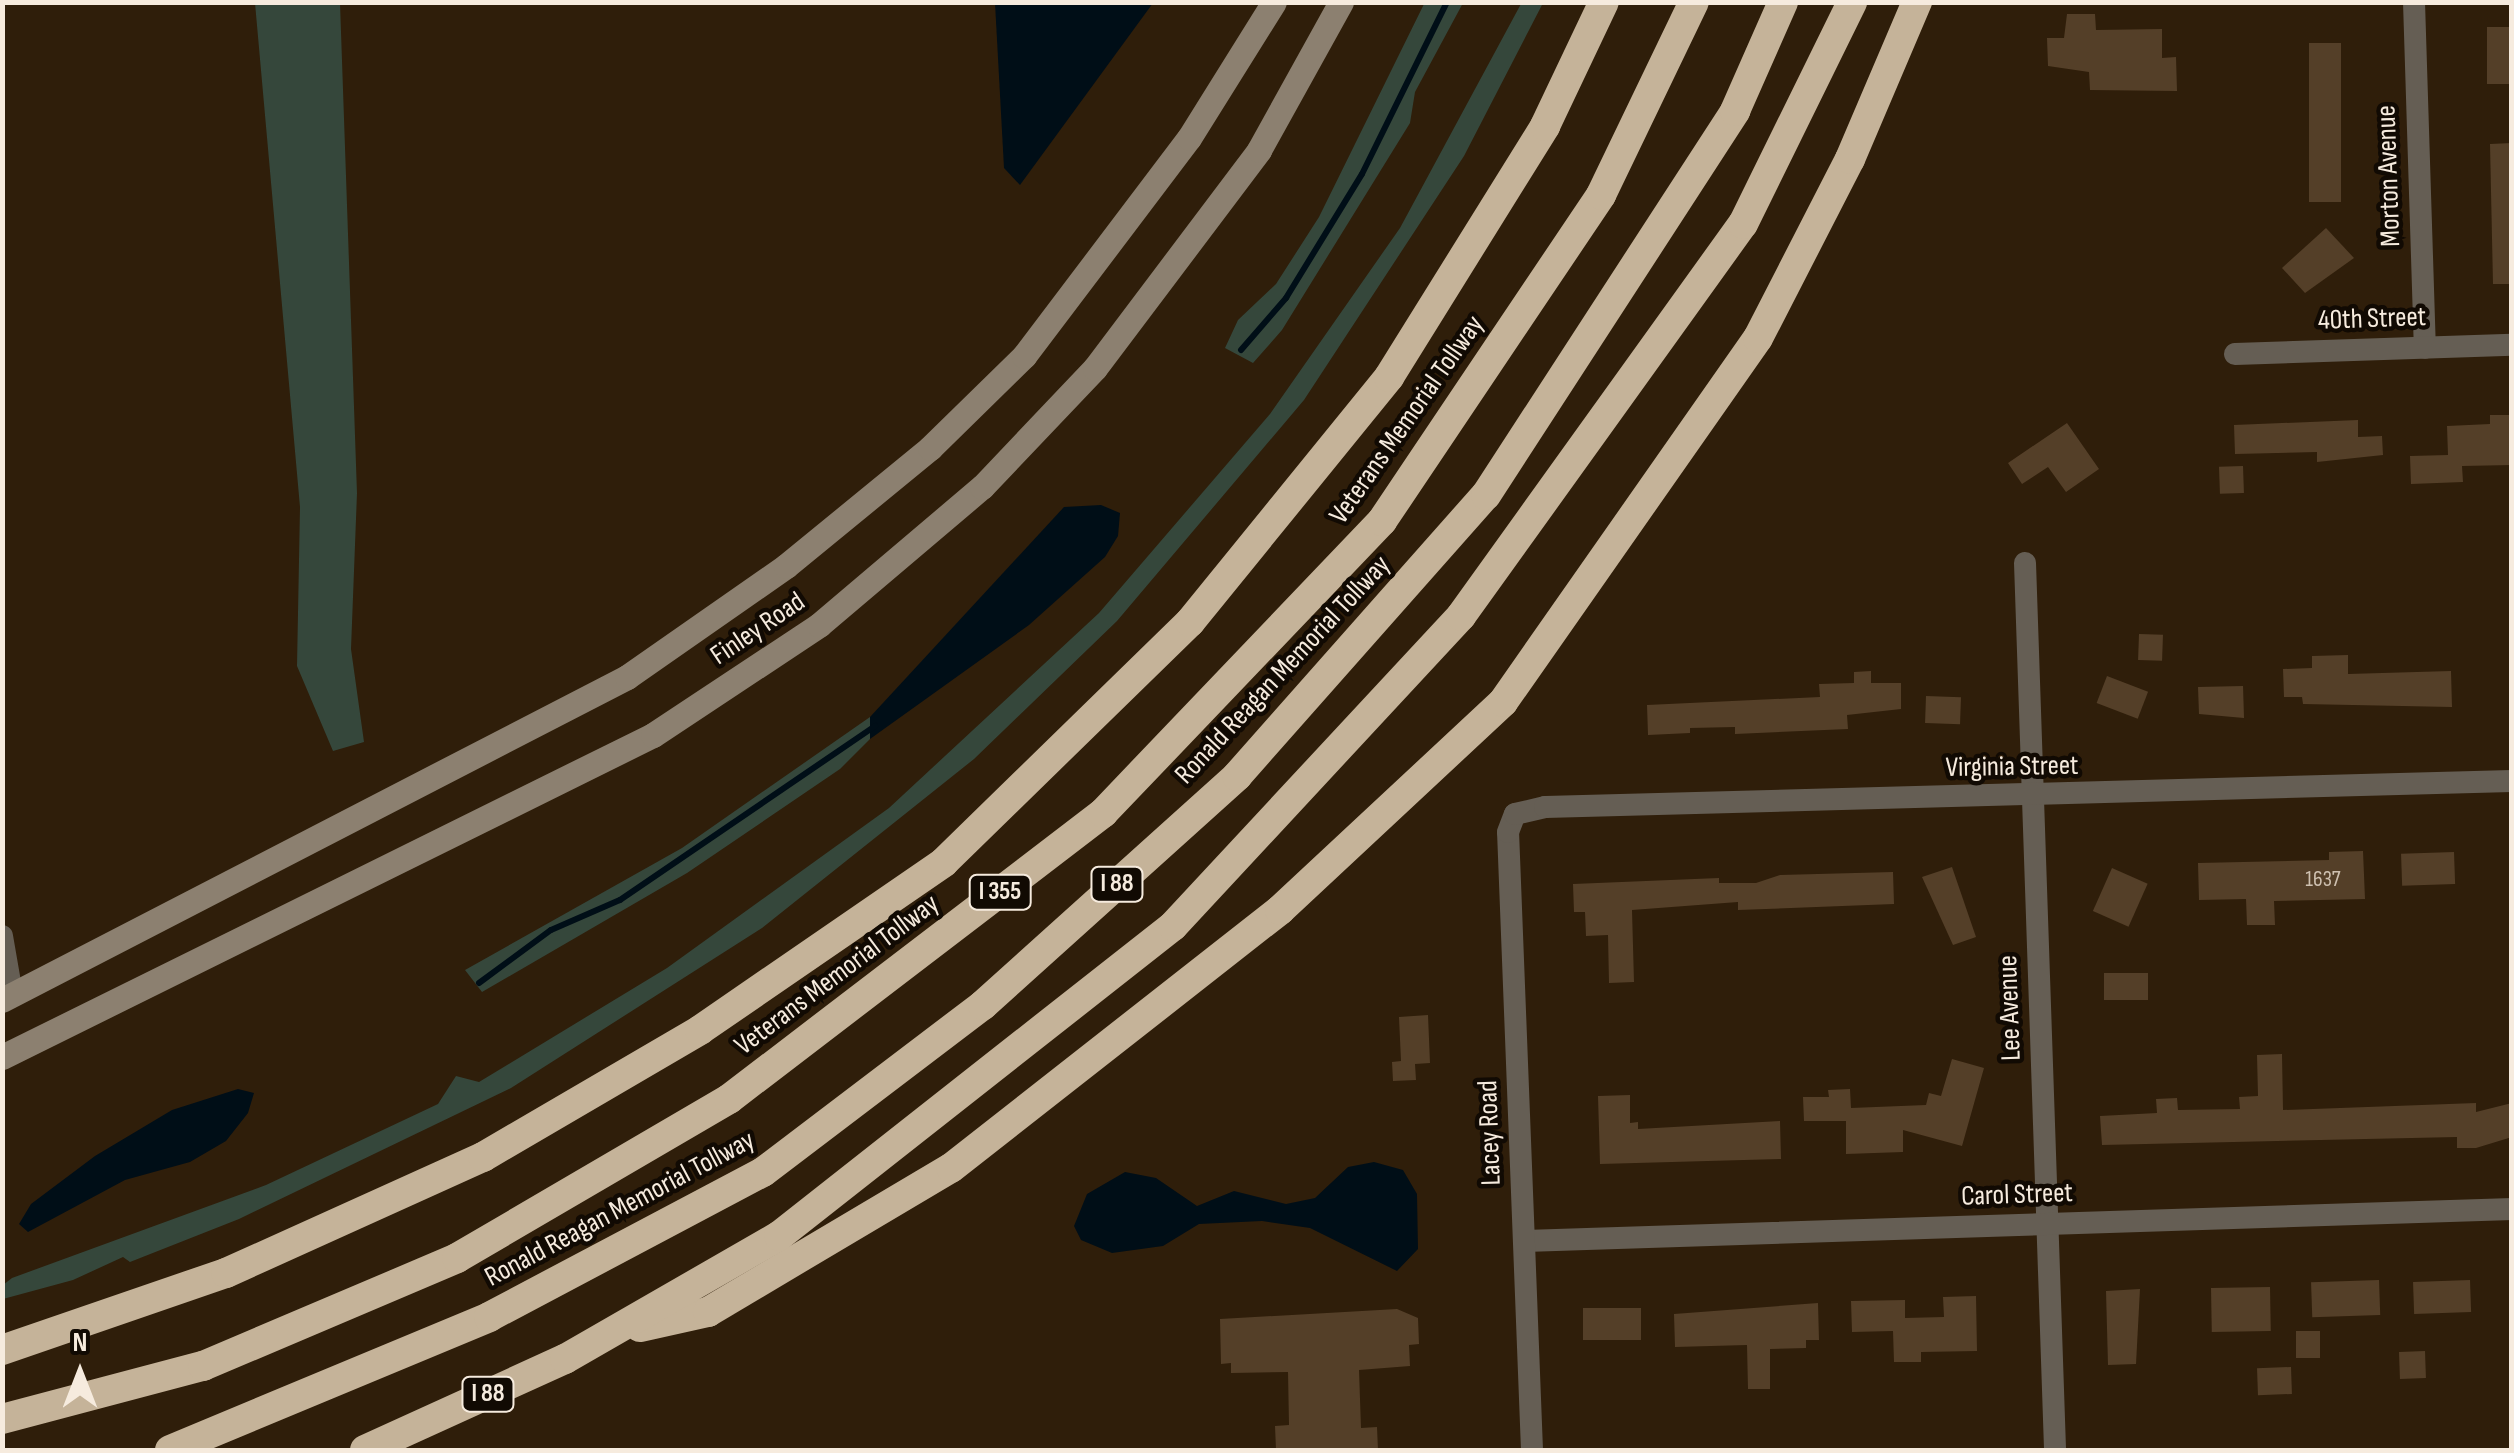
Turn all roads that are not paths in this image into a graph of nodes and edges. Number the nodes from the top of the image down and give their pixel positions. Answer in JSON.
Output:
{"nodes":[{"id":1,"x":1274,"y":2,"type":"edge"},
{"id":2,"x":1341,"y":2,"type":"edge"},
{"id":3,"x":1584,"y":2,"type":"edge"},
{"id":4,"x":1604,"y":2,"type":"edge"},
{"id":5,"x":1694,"y":2,"type":"edge"},
{"id":6,"x":1782,"y":2,"type":"edge"},
{"id":7,"x":1852,"y":2,"type":"edge"},
{"id":8,"x":1916,"y":2,"type":"edge"},
{"id":9,"x":2414,"y":2,"type":"edge"},
{"id":10,"x":1545,"y":126,"type":"junction"},
{"id":11,"x":2512,"y":345,"type":"edge"},
{"id":12,"x":2425,"y":348,"type":"junction"},
{"id":13,"x":2235,"y":354,"type":"dead end"},
{"id":14,"x":2025,"y":563,"type":"dead end"},
{"id":15,"x":2512,"y":781,"type":"edge"},
{"id":16,"x":2033,"y":797,"type":"junction"},
{"id":17,"x":1515,"y":814,"type":"joint"},
{"id":18,"x":2,"y":936,"type":"edge"},
{"id":19,"x":7,"y":997,"type":"edge"},
{"id":20,"x":2,"y":1057,"type":"edge"},
{"id":21,"x":2512,"y":1208,"type":"edge"},
{"id":22,"x":2047,"y":1224,"type":"junction"},
{"id":23,"x":1525,"y":1242,"type":"junction"},
{"id":24,"x":608,"y":1334,"type":"junction"},
{"id":25,"x":2,"y":1350,"type":"edge"},
{"id":26,"x":2,"y":1419,"type":"edge"},
{"id":27,"x":170,"y":1450,"type":"edge"},
{"id":28,"x":366,"y":1450,"type":"edge"},
{"id":29,"x":1532,"y":1450,"type":"edge"},
{"id":30,"x":2055,"y":1450,"type":"edge"}],
"edges":[{"from":1,"to":19,"type":"main road","name":"Finley Road"},
{"from":2,"to":20,"type":"main road","name":"Finley Road"},
{"from":3,"to":10,"type":"highway"},
{"from":4,"to":10,"type":"highway","name":"Veterans Memorial Tollway","number":"I 355"},
{"from":5,"to":26,"type":"highway","name":"Veterans Memorial Tollway","number":"I 355"},
{"from":6,"to":27,"type":"highway","name":"Ronald Reagan Memorial Tollway","number":"I 88"},
{"from":7,"to":24,"type":"highway","number":"I 88"},
{"from":8,"to":24,"type":"highway"},
{"from":9,"to":12,"type":"street","name":"Morton Avenue"},
{"from":10,"to":25,"type":"highway","name":"Veterans Memorial Tollway","number":"I 355"},
{"from":11,"to":12,"type":"street","name":"40th Street"},
{"from":12,"to":13,"type":"street","name":"40th Street"},
{"from":14,"to":16,"type":"street","name":"Lee Avenue"},
{"from":15,"to":16,"type":"street","name":"Virginia Street"},
{"from":16,"to":17,"type":"street","name":"Virginia Street"},
{"from":16,"to":22,"type":"street","name":"Lee Avenue"},
{"from":17,"to":23,"type":"street","name":"Lacey Road"},
{"from":18,"to":19,"type":"street"},
{"from":21,"to":22,"type":"street","name":"Carol Street"},
{"from":22,"to":23,"type":"street","name":"Carol Street"},
{"from":22,"to":30,"type":"street","name":"Lee Avenue"},
{"from":23,"to":29,"type":"street","name":"Lacey Road"},
{"from":24,"to":28,"type":"highway","number":"I 88"}]}
